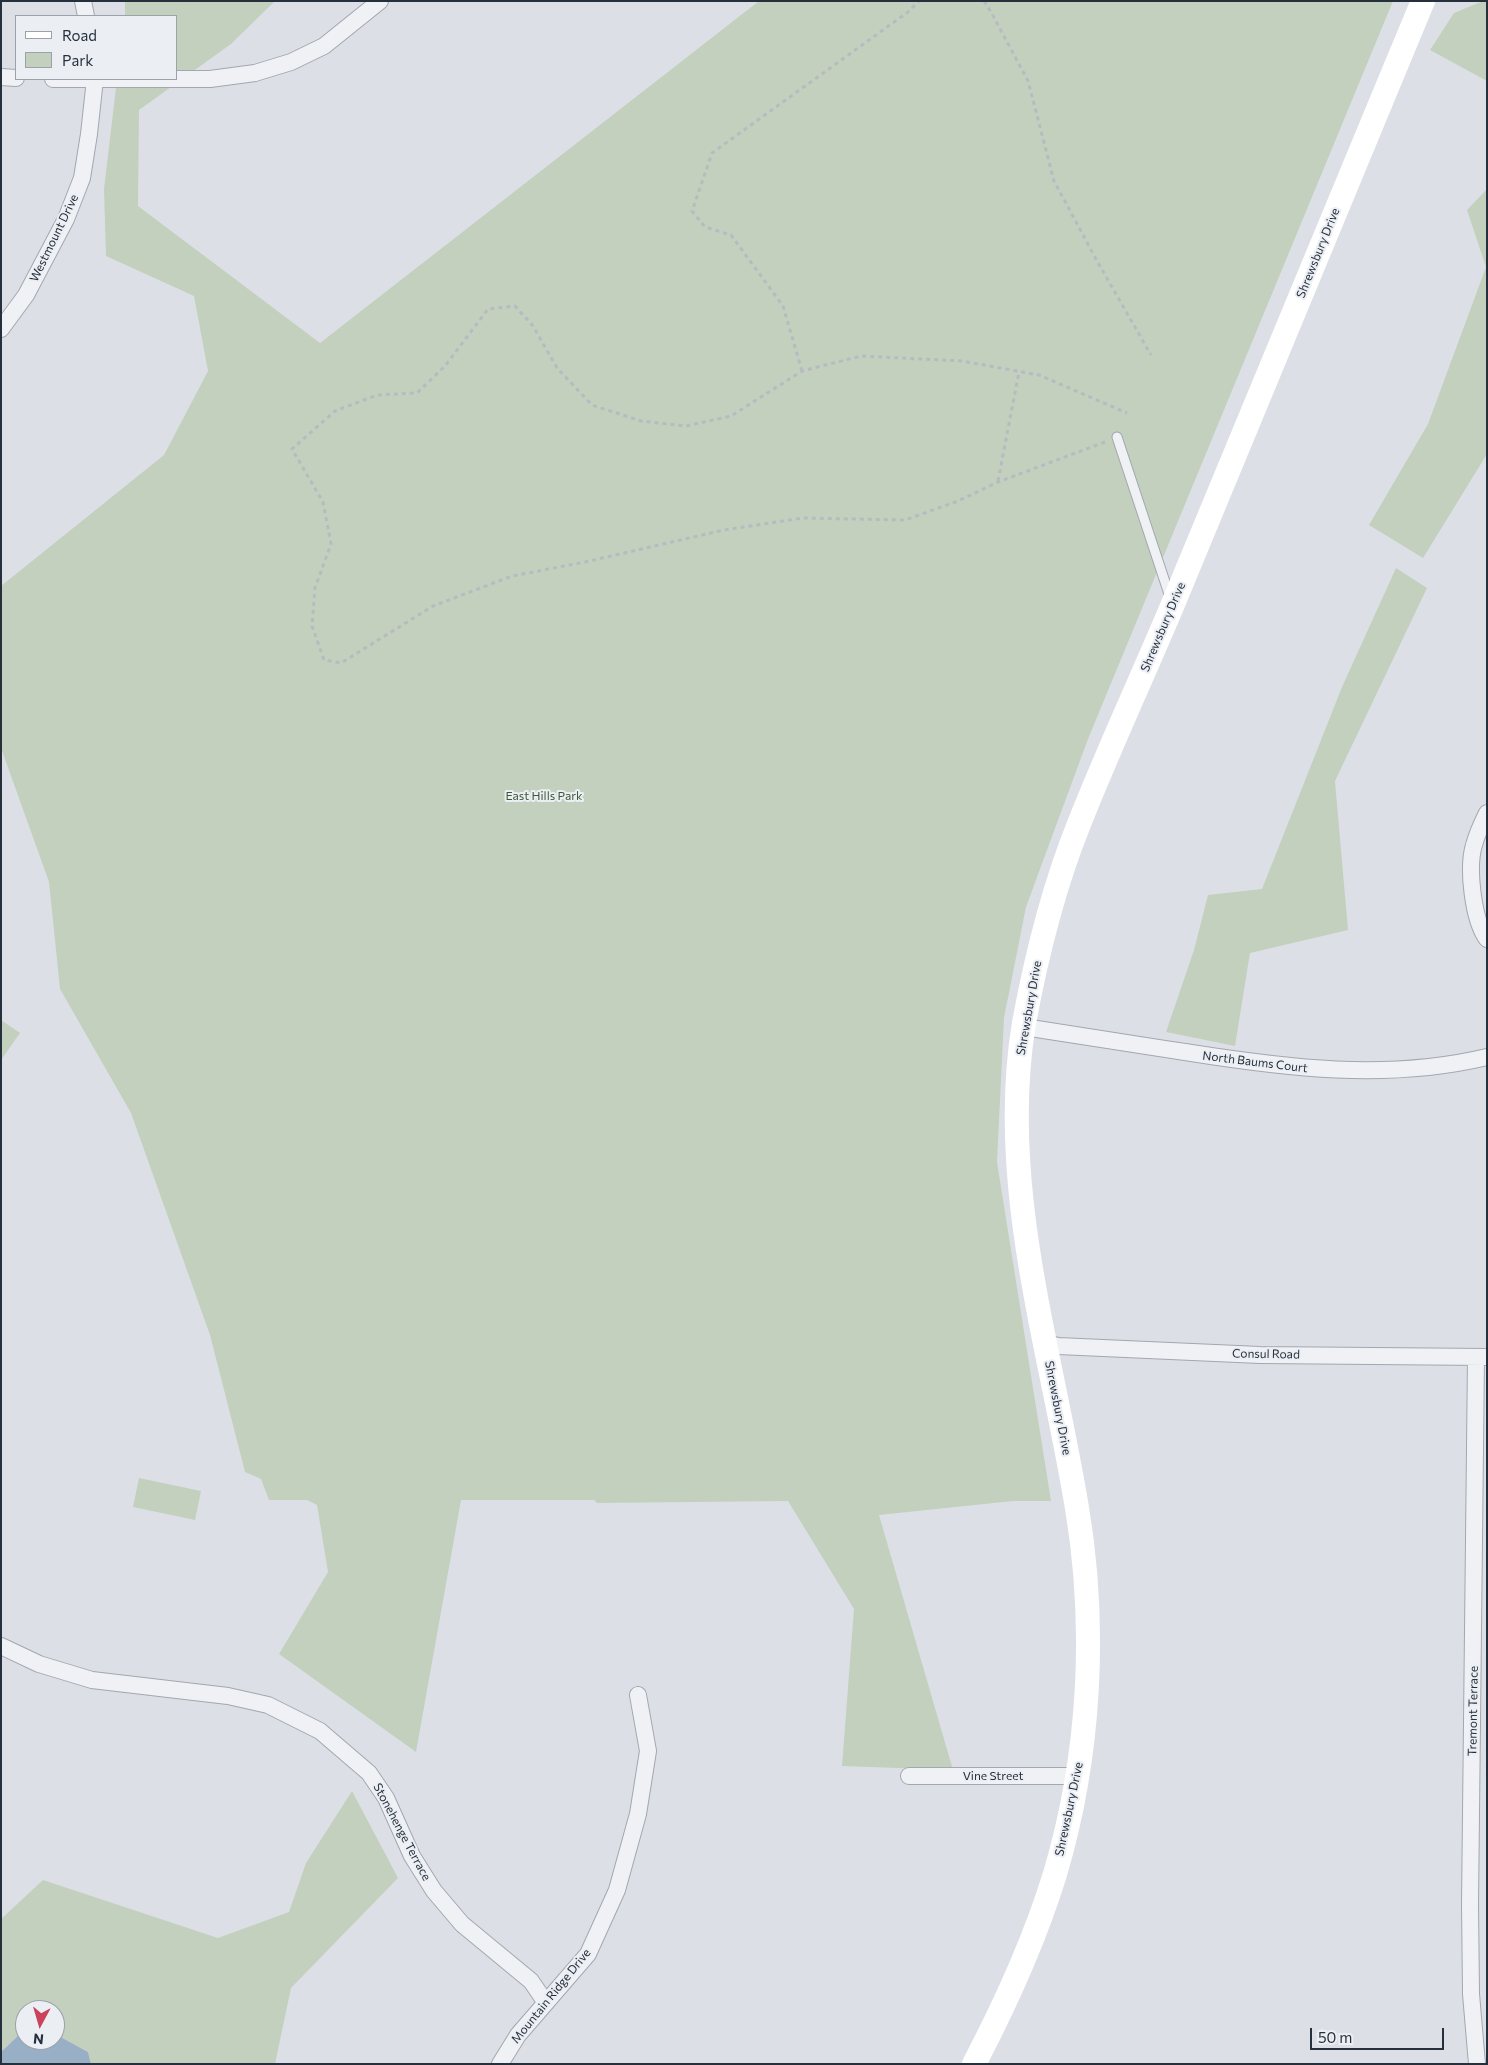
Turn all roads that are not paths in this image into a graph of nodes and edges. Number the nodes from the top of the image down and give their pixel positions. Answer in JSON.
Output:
{"nodes":[{"id":1,"x":83,"y":1,"type":"edge"},
{"id":2,"x":380,"y":1,"type":"edge"},
{"id":3,"x":1423,"y":1,"type":"edge"},
{"id":4,"x":86,"y":15,"type":"edge"},
{"id":5,"x":1,"y":77,"type":"edge"},
{"id":6,"x":15,"y":78,"type":"edge"},
{"id":7,"x":178,"y":79,"type":"edge"},
{"id":8,"x":95,"y":80,"type":"edge"},
{"id":9,"x":1,"y":329,"type":"edge"},
{"id":10,"x":1117,"y":437,"type":"road end"},
{"id":11,"x":1173,"y":604,"type":"junction"},
{"id":12,"x":1487,"y":812,"type":"edge"},
{"id":13,"x":1487,"y":940,"type":"edge"},
{"id":14,"x":1024,"y":1027,"type":"junction"},
{"id":15,"x":1487,"y":1057,"type":"edge"},
{"id":16,"x":1046,"y":1343,"type":"junction"},
{"id":17,"x":1481,"y":1357,"type":"edge"},
{"id":18,"x":1,"y":1646,"type":"edge"},
{"id":19,"x":638,"y":1695,"type":"dead end"},
{"id":20,"x":909,"y":1776,"type":"dead end"},
{"id":21,"x":1077,"y":1776,"type":"junction"},
{"id":22,"x":546,"y":2003,"type":"junction"},
{"id":23,"x":500,"y":2064,"type":"edge"},
{"id":24,"x":974,"y":2064,"type":"edge"},
{"id":25,"x":1477,"y":2064,"type":"edge"}],
"edges":[{"from":1,"to":4,"type":"street"},
{"from":2,"to":7,"type":"street"},
{"from":3,"to":11,"type":"main road","name":"Shrewsbury Drive"},
{"from":5,"to":6,"type":"street"},
{"from":8,"to":9,"type":"street","name":"Westmount Drive"},
{"from":10,"to":11,"type":"lane"},
{"from":11,"to":14,"type":"main road","name":"Shrewsbury Drive"},
{"from":12,"to":13,"type":"street"},
{"from":14,"to":15,"type":"street","name":"North Baums Court"},
{"from":14,"to":16,"type":"main road","name":"Shrewsbury Drive"},
{"from":16,"to":17,"type":"street","name":"Consul Road"},
{"from":16,"to":21,"type":"main road","name":"Shrewsbury Drive"},
{"from":17,"to":25,"type":"street","name":"Tremont Terrace"},
{"from":18,"to":22,"type":"street","name":"Stonehenge Terrace"},
{"from":19,"to":22,"type":"street","name":"Mountain Ridge Drive"},
{"from":20,"to":21,"type":"street","name":"Vine Street"},
{"from":21,"to":24,"type":"main road","name":"Shrewsbury Drive"},
{"from":22,"to":23,"type":"street","name":"Mountain Ridge Drive"}]}
